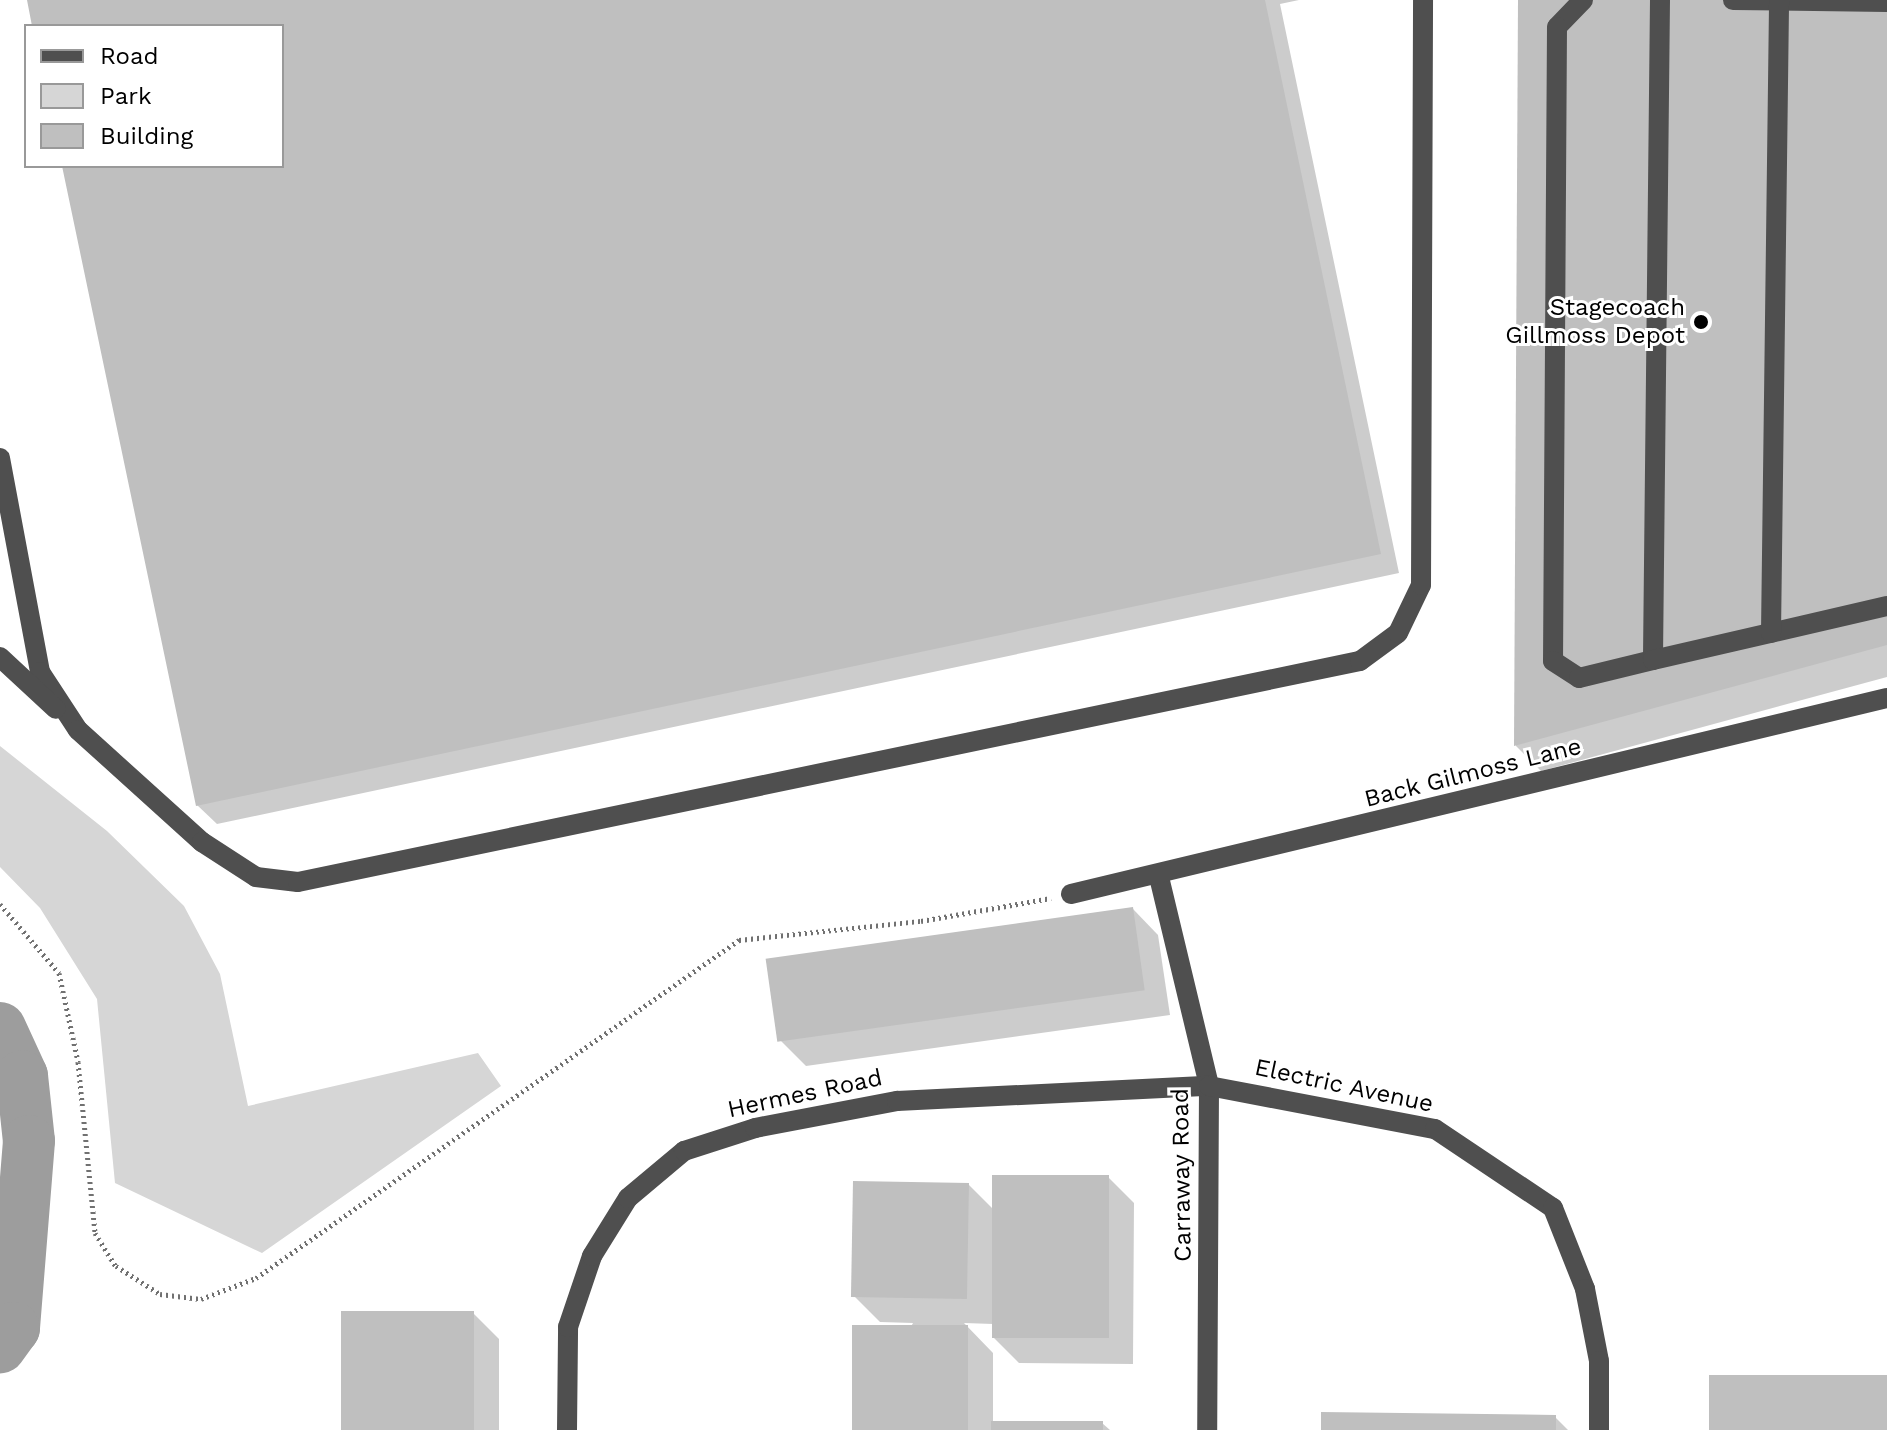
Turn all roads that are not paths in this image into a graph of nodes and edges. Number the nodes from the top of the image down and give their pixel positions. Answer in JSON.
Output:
{"nodes":[{"id":1,"x":1423,"y":0,"type":"edge"},
{"id":2,"x":1583,"y":0,"type":"edge"},
{"id":3,"x":1660,"y":0,"type":"edge"},
{"id":4,"x":1733,"y":0,"type":"edge"},
{"id":5,"x":1779,"y":1,"type":"edge"},
{"id":6,"x":1887,"y":2,"type":"edge"},
{"id":7,"x":0,"y":458,"type":"edge"},
{"id":8,"x":1887,"y":606,"type":"edge"},
{"id":9,"x":1771,"y":633,"type":"junction"},
{"id":10,"x":0,"y":657,"type":"edge"},
{"id":11,"x":1653,"y":660,"type":"junction"},
{"id":12,"x":1887,"y":698,"type":"edge"},
{"id":13,"x":78,"y":730,"type":"junction"},
{"id":14,"x":1159,"y":877,"type":"junction"},
{"id":15,"x":1071,"y":894,"type":"road end"},
{"id":16,"x":1209,"y":1086,"type":"junction"},
{"id":17,"x":567,"y":1430,"type":"edge"},
{"id":18,"x":1207,"y":1430,"type":"edge"},
{"id":19,"x":1599,"y":1430,"type":"edge"}],
"edges":[{"from":1,"to":13,"type":"street"},
{"from":2,"to":11,"type":"street"},
{"from":3,"to":11,"type":"street"},
{"from":4,"to":5,"type":"street"},
{"from":5,"to":6,"type":"street"},
{"from":5,"to":9,"type":"street"},
{"from":7,"to":13,"type":"street"},
{"from":8,"to":9,"type":"street"},
{"from":9,"to":11,"type":"street"},
{"from":10,"to":13,"type":"street"},
{"from":12,"to":14,"type":"street","name":"Back Gilmoss Lane"},
{"from":14,"to":15,"type":"street","name":"Back Gilmoss Lane"},
{"from":14,"to":16,"type":"street","name":"Carraway Road"},
{"from":16,"to":17,"type":"street","name":"Hermes Road"},
{"from":16,"to":18,"type":"street","name":"Carraway Road"},
{"from":16,"to":19,"type":"street","name":"Electric Avenue"}]}
